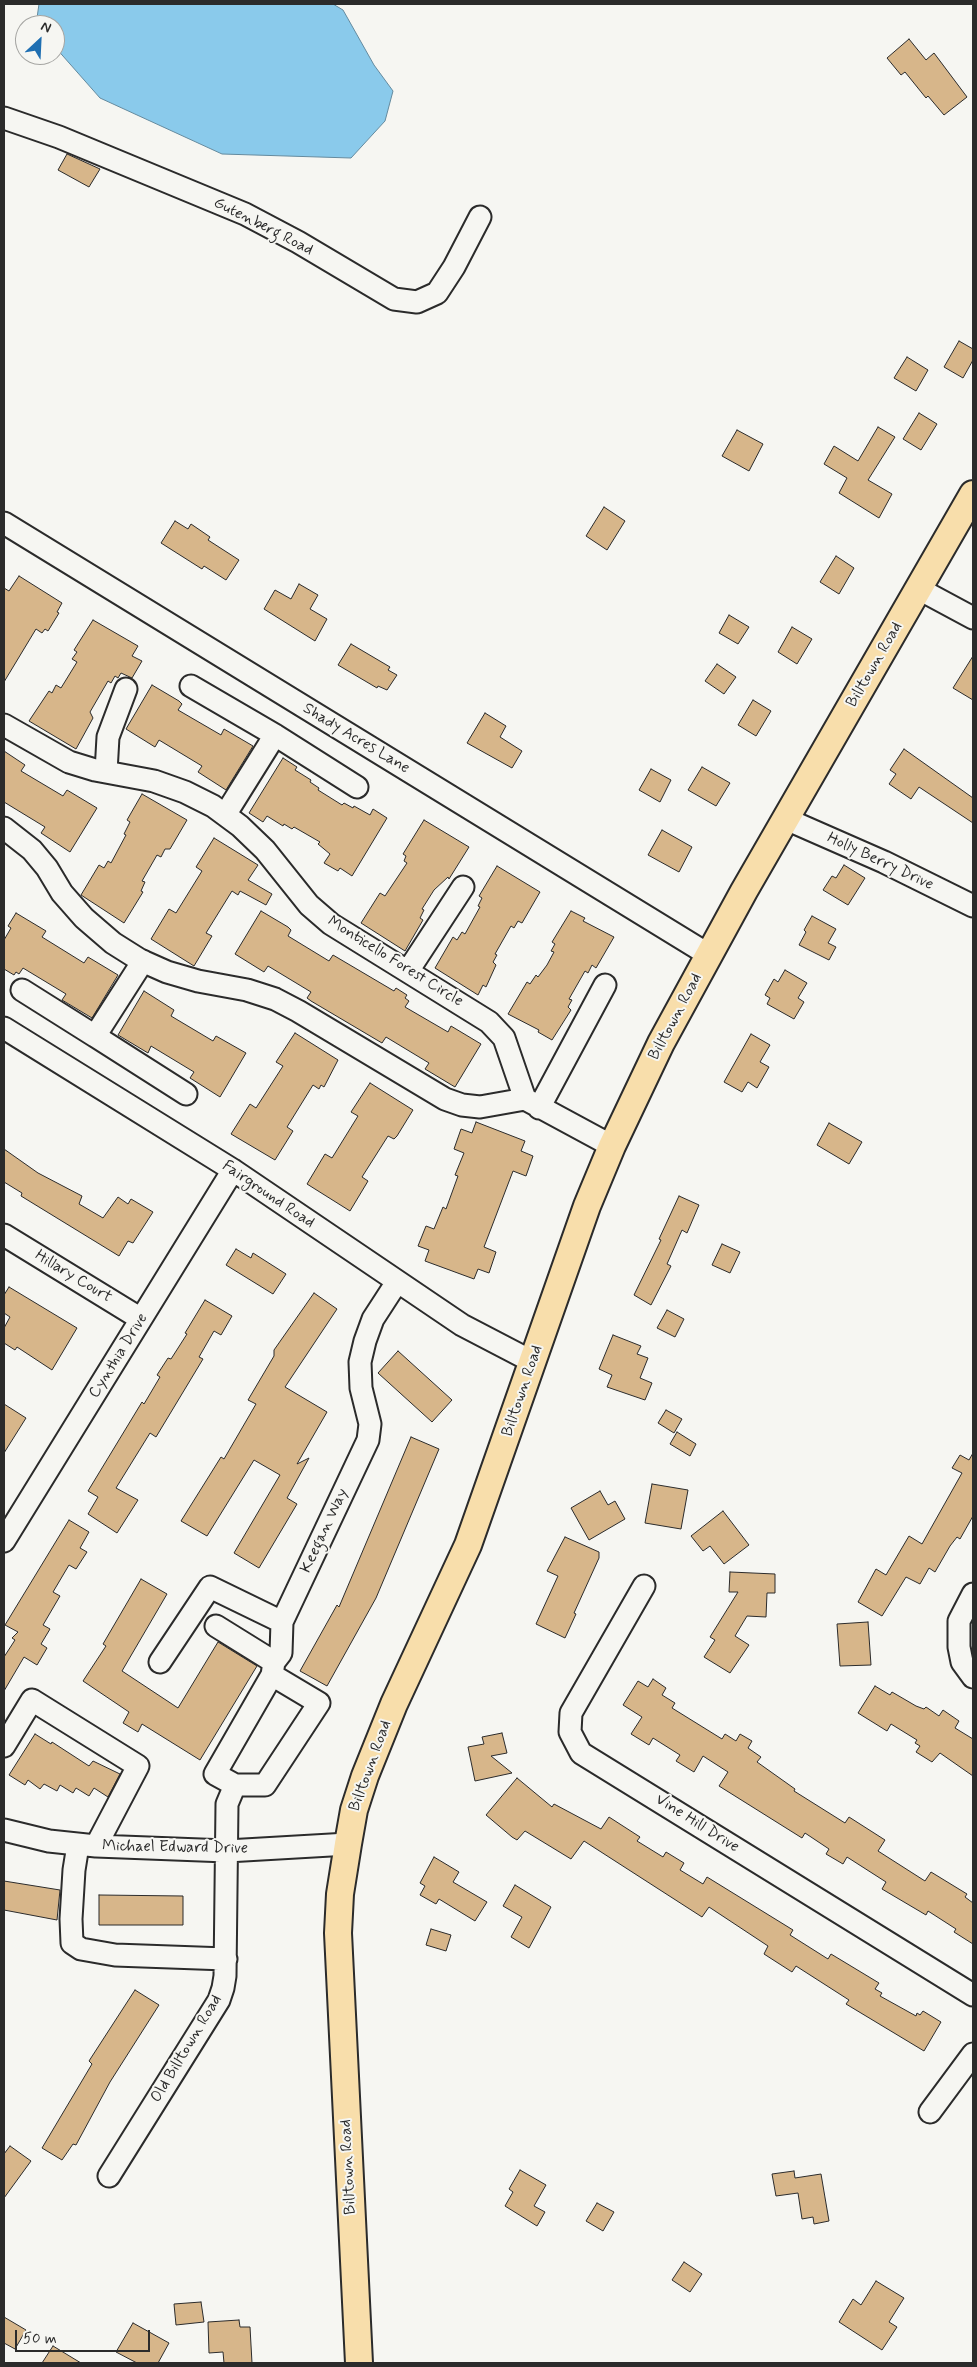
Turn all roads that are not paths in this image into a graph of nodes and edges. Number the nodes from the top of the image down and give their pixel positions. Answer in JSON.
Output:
{"nodes":[{"id":1,"x":4,"y":118,"type":"edge"},
{"id":2,"x":480,"y":217,"type":"dead end"},
{"id":3,"x":973,"y":494,"type":"edge"},
{"id":4,"x":4,"y":522,"type":"edge"},
{"id":5,"x":919,"y":589,"type":"junction"},
{"id":6,"x":973,"y":618,"type":"edge"},
{"id":7,"x":191,"y":686,"type":"dead end"},
{"id":8,"x":126,"y":689,"type":"dead end"},
{"id":9,"x":4,"y":725,"type":"edge"},
{"id":10,"x":275,"y":735,"type":"junction"},
{"id":11,"x":106,"y":772,"type":"junction"},
{"id":12,"x":357,"y":787,"type":"dead end"},
{"id":13,"x":225,"y":815,"type":"junction"},
{"id":14,"x":786,"y":819,"type":"junction"},
{"id":15,"x":4,"y":828,"type":"edge"},
{"id":16,"x":464,"y":887,"type":"dead end"},
{"id":17,"x":973,"y":906,"type":"edge"},
{"id":18,"x":709,"y":955,"type":"junction"},
{"id":19,"x":143,"y":961,"type":"junction"},
{"id":20,"x":408,"y":971,"type":"junction"},
{"id":21,"x":605,"y":985,"type":"dead end"},
{"id":22,"x":22,"y":990,"type":"dead end"},
{"id":23,"x":4,"y":1028,"type":"edge"},
{"id":24,"x":95,"y":1036,"type":"junction"},
{"id":25,"x":186,"y":1094,"type":"dead end"},
{"id":26,"x":532,"y":1104,"type":"junction"},
{"id":27,"x":612,"y":1146,"type":"junction"},
{"id":28,"x":233,"y":1170,"type":"junction"},
{"id":29,"x":4,"y":1236,"type":"edge"},
{"id":30,"x":398,"y":1282,"type":"junction"},
{"id":31,"x":141,"y":1319,"type":"junction"},
{"id":32,"x":533,"y":1362,"type":"junction"},
{"id":33,"x":7,"y":1527,"type":"edge"},
{"id":34,"x":644,"y":1586,"type":"dead end"},
{"id":35,"x":973,"y":1594,"type":"edge"},
{"id":36,"x":282,"y":1622,"type":"junction"},
{"id":37,"x":216,"y":1626,"type":"dead end"},
{"id":38,"x":160,"y":1662,"type":"dead end"},
{"id":39,"x":273,"y":1669,"type":"junction"},
{"id":40,"x":973,"y":1677,"type":"edge"},
{"id":41,"x":4,"y":1746,"type":"edge"},
{"id":42,"x":235,"y":1785,"type":"junction"},
{"id":43,"x":4,"y":1830,"type":"edge"},
{"id":44,"x":348,"y":1844,"type":"junction"},
{"id":45,"x":87,"y":1845,"type":"junction"},
{"id":46,"x":227,"y":1851,"type":"junction"},
{"id":47,"x":226,"y":1959,"type":"junction"},
{"id":48,"x":973,"y":1994,"type":"edge"},
{"id":49,"x":973,"y":2054,"type":"edge"},
{"id":50,"x":930,"y":2112,"type":"dead end"},
{"id":51,"x":110,"y":2176,"type":"dead end"},
{"id":52,"x":359,"y":2363,"type":"edge"}],
"edges":[{"from":1,"to":2,"type":"street","name":"Gutenberg Road"},
{"from":3,"to":5,"type":"main road","name":"Billtown Road"},
{"from":4,"to":18,"type":"street","name":"Shady Acres Lane"},
{"from":5,"to":6,"type":"street"},
{"from":5,"to":14,"type":"main road","name":"Billtown Road"},
{"from":7,"to":10,"type":"street"},
{"from":8,"to":11,"type":"street"},
{"from":9,"to":11,"type":"street","name":"Monticello Forest Circle"},
{"from":10,"to":12,"type":"street"},
{"from":10,"to":13,"type":"street"},
{"from":11,"to":13,"type":"street","name":"Monticello Forest Circle"},
{"from":13,"to":20,"type":"street","name":"Monticello Forest Circle"},
{"from":14,"to":17,"type":"street","name":"Holly Berry Drive"},
{"from":14,"to":18,"type":"main road","name":"Billtown Road"},
{"from":15,"to":19,"type":"street"},
{"from":16,"to":20,"type":"street"},
{"from":18,"to":27,"type":"main road","name":"Billtown Road"},
{"from":19,"to":24,"type":"street"},
{"from":19,"to":26,"type":"street"},
{"from":20,"to":26,"type":"street","name":"Monticello Forest Circle"},
{"from":21,"to":26,"type":"street"},
{"from":22,"to":24,"type":"street"},
{"from":23,"to":28,"type":"street","name":"Fairground Road"},
{"from":24,"to":25,"type":"street"},
{"from":26,"to":27,"type":"street"},
{"from":27,"to":32,"type":"main road","name":"Billtown Road"},
{"from":28,"to":30,"type":"street","name":"Fairground Road"},
{"from":28,"to":31,"type":"street","name":"Cynthia Drive"},
{"from":29,"to":31,"type":"street","name":"Hillary Court"},
{"from":30,"to":32,"type":"street","name":"Fairground Road"},
{"from":30,"to":36,"type":"street","name":"Keegan Way"},
{"from":31,"to":33,"type":"street","name":"Cynthia Drive"},
{"from":32,"to":44,"type":"main road","name":"Billtown Road"},
{"from":34,"to":48,"type":"street","name":"Vine Hill Drive"},
{"from":35,"to":40,"type":"street"},
{"from":36,"to":38,"type":"street"},
{"from":36,"to":39,"type":"street"},
{"from":37,"to":39,"type":"street"},
{"from":39,"to":42,"type":"street"},
{"from":39,"to":42,"type":"street"},
{"from":41,"to":45,"type":"street"},
{"from":42,"to":46,"type":"street","name":"Old Billtown Road"},
{"from":43,"to":45,"type":"street","name":"Michael Edward Drive"},
{"from":44,"to":46,"type":"street","name":"Michael Edward Drive"},
{"from":44,"to":52,"type":"main road","name":"Billtown Road"},
{"from":45,"to":46,"type":"street","name":"Michael Edward Drive"},
{"from":45,"to":47,"type":"street"},
{"from":46,"to":47,"type":"street","name":"Old Billtown Road"},
{"from":47,"to":51,"type":"street","name":"Old Billtown Road"},
{"from":49,"to":50,"type":"street"}]}
